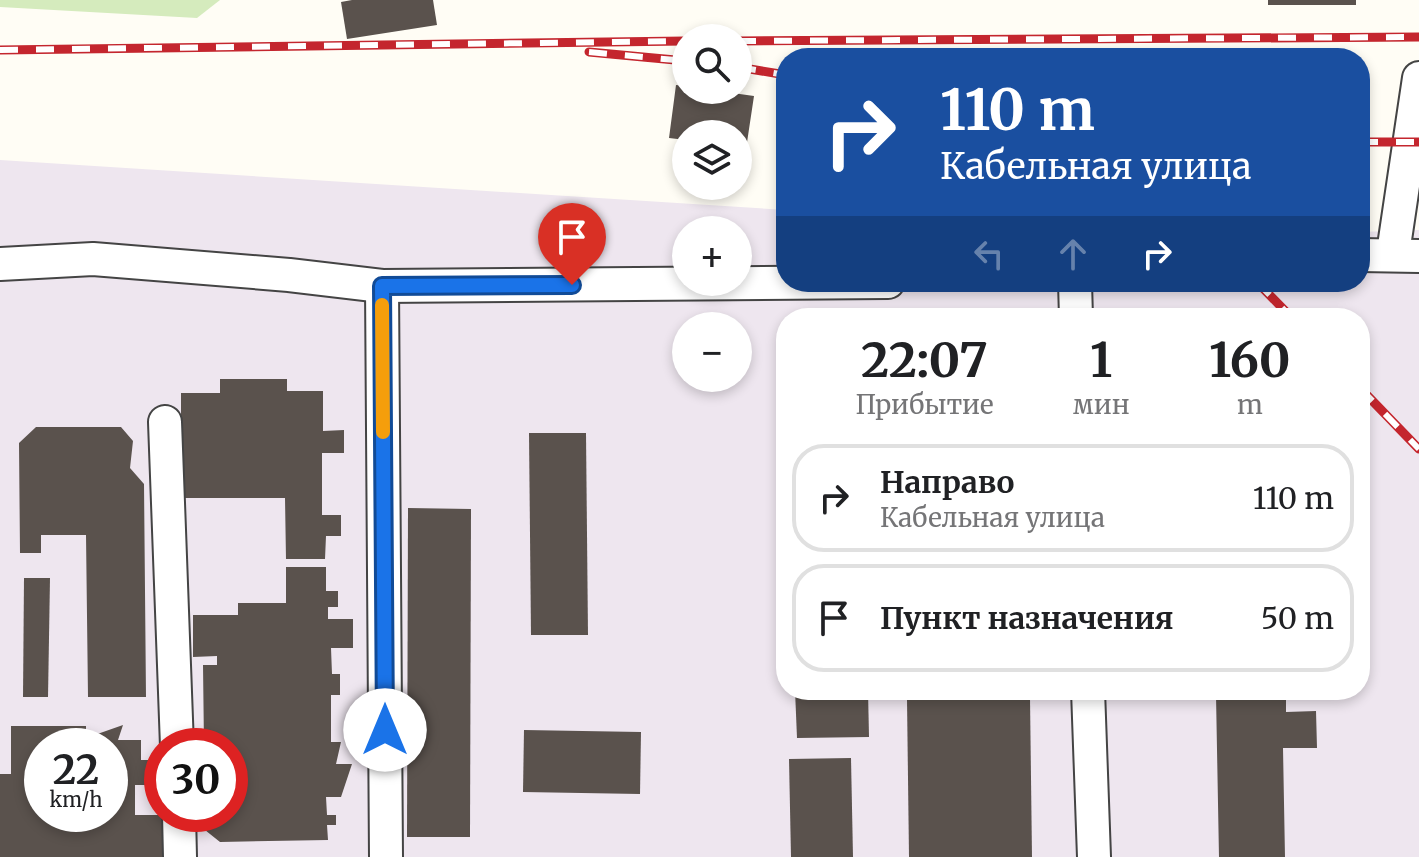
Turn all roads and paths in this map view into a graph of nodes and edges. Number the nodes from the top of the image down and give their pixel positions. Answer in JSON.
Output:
{"nodes":[{"id":1,"x":1419,"y":78,"type":"edge"},
{"id":2,"x":1370,"y":255,"type":"edge"},
{"id":3,"x":1406,"y":255,"type":"edge"},
{"id":4,"x":0,"y":264,"type":"edge"},
{"id":5,"x":776,"y":283,"type":"edge"},
{"id":6,"x":382,"y":286,"type":"junction"},
{"id":7,"x":165,"y":422,"type":"dead end"},
{"id":8,"x":1088,"y":700,"type":"edge"},
{"id":9,"x":176,"y":728,"type":"edge"},
{"id":10,"x":179,"y":832,"type":"edge"},
{"id":11,"x":180,"y":857,"type":"edge"},
{"id":12,"x":386,"y":857,"type":"edge"},
{"id":13,"x":1094,"y":857,"type":"edge"}],
"edges":[{"from":1,"to":3,"type":"street"},
{"from":2,"to":3,"type":"street"},
{"from":4,"to":6,"type":"street"},
{"from":5,"to":6,"type":"street"},
{"from":6,"to":12,"type":"street"},
{"from":7,"to":9,"type":"street"},
{"from":8,"to":13,"type":"street"},
{"from":10,"to":11,"type":"street"}]}
